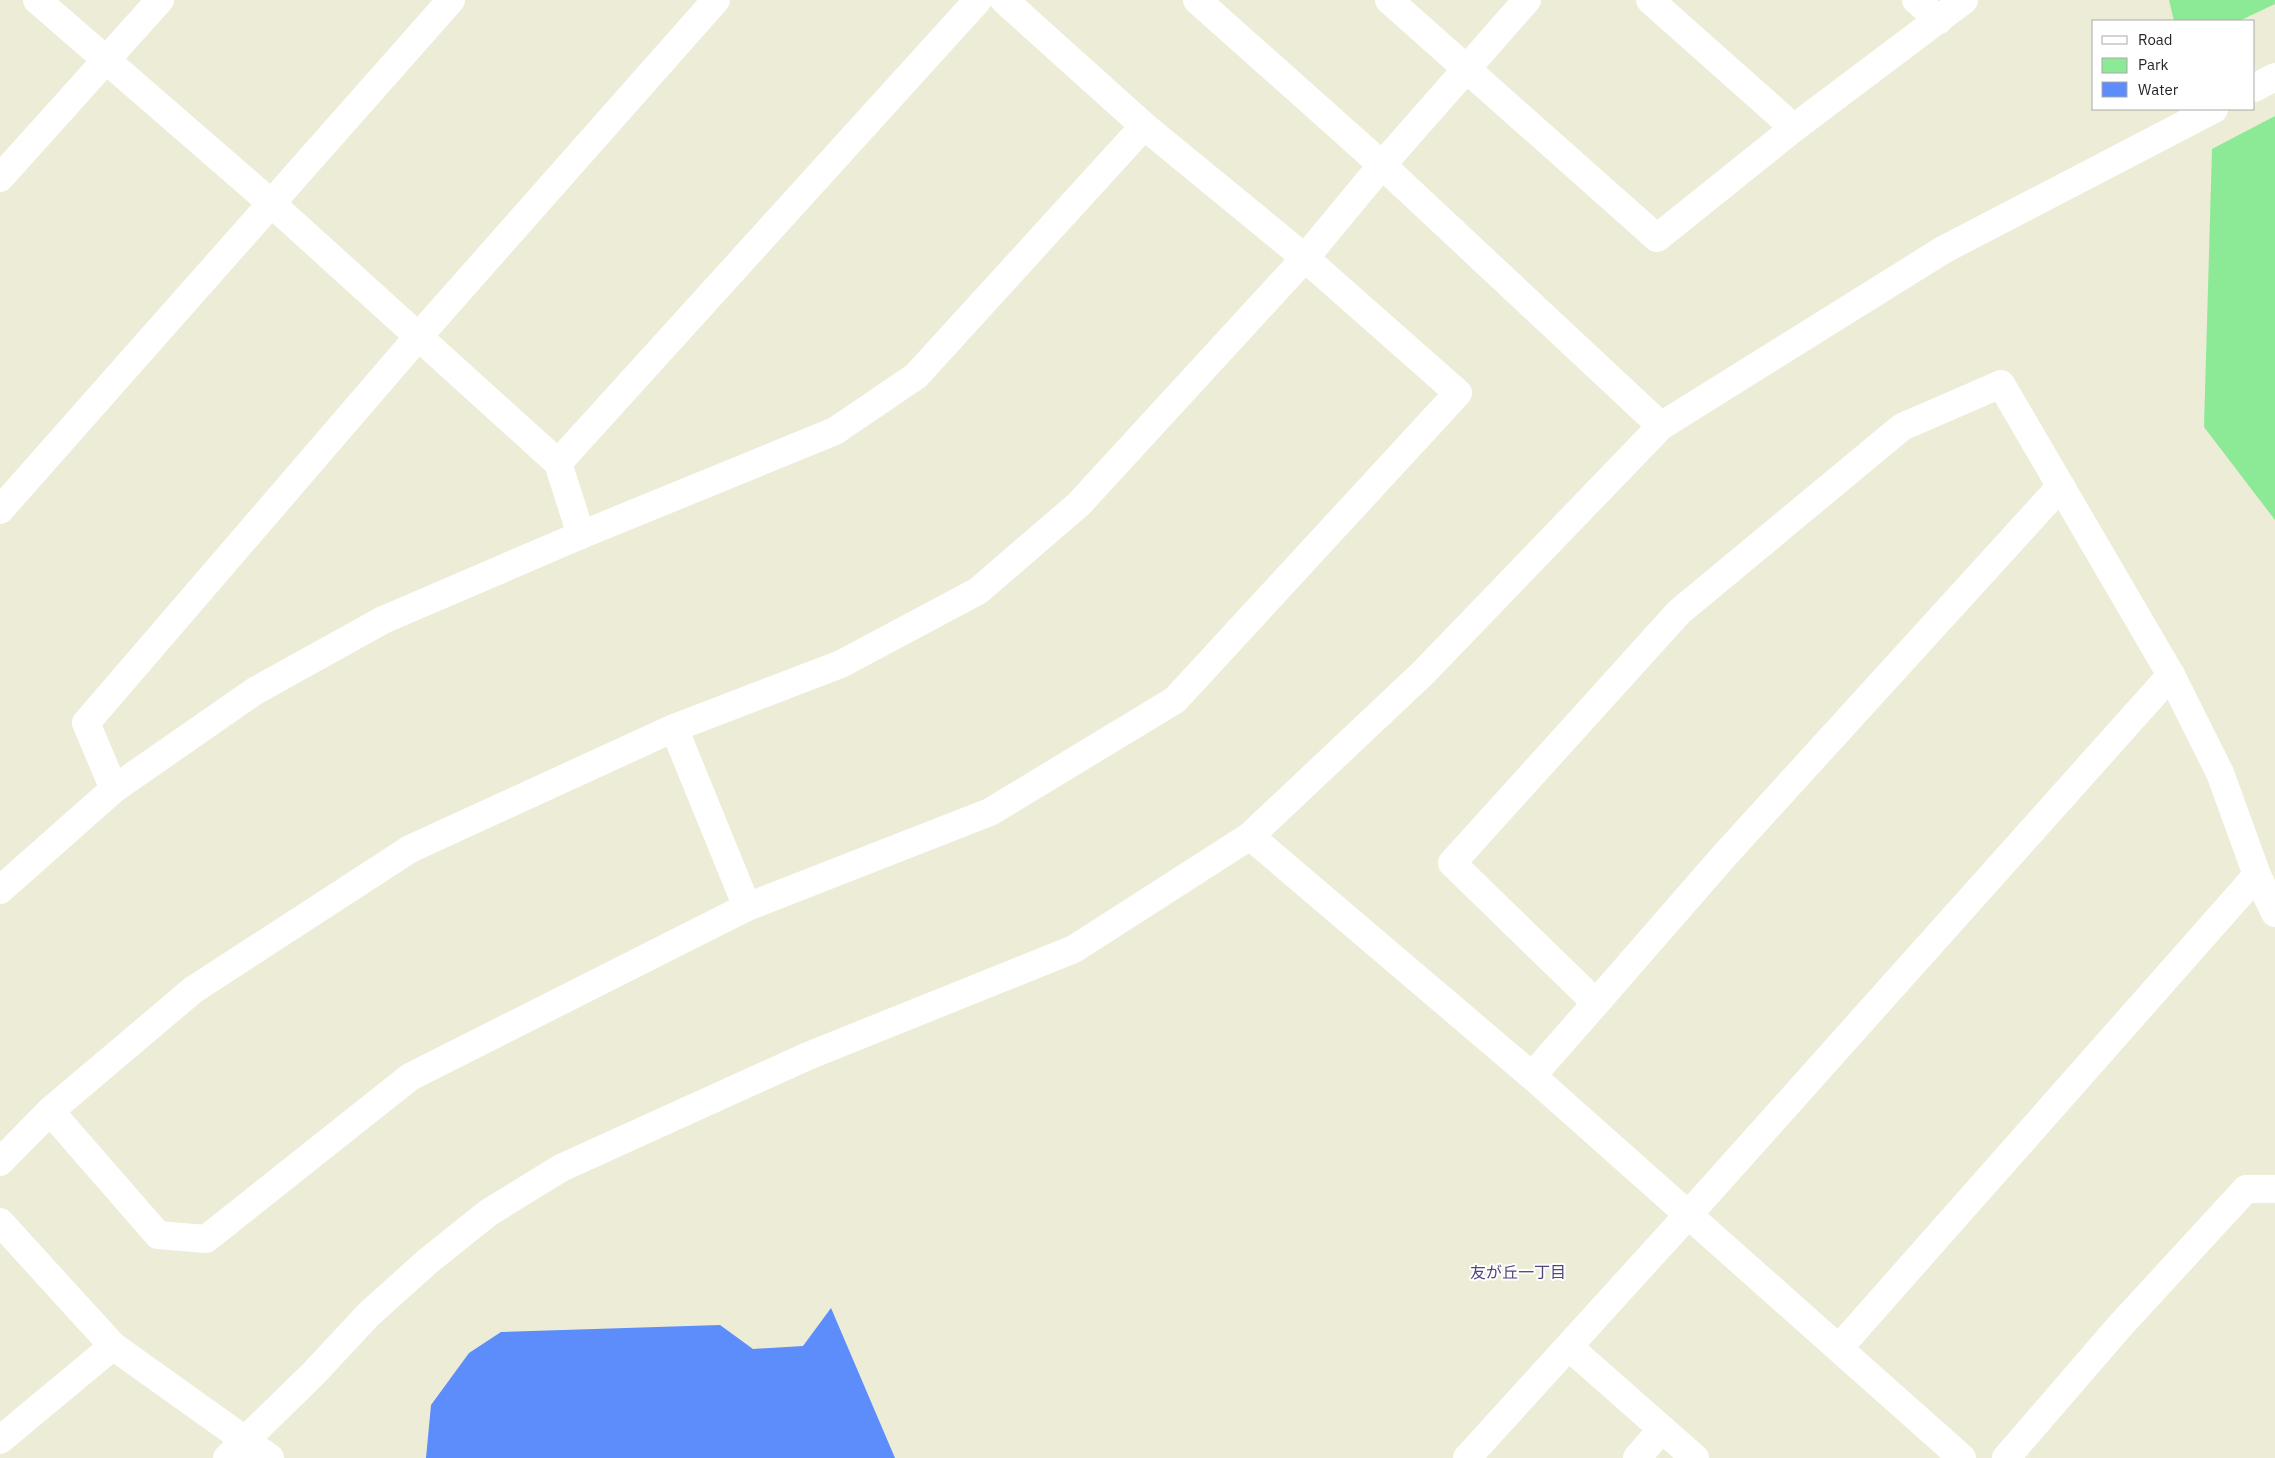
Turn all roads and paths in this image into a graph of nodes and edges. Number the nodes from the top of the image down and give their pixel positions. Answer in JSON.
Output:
{"nodes":[{"id":1,"x":37,"y":0,"type":"edge"},
{"id":2,"x":160,"y":0,"type":"edge"},
{"id":3,"x":451,"y":0,"type":"edge"},
{"id":4,"x":716,"y":0,"type":"edge"},
{"id":5,"x":978,"y":0,"type":"edge"},
{"id":6,"x":1004,"y":0,"type":"edge"},
{"id":7,"x":1197,"y":0,"type":"edge"},
{"id":8,"x":1389,"y":0,"type":"edge"},
{"id":9,"x":1527,"y":0,"type":"edge"},
{"id":10,"x":1650,"y":0,"type":"edge"},
{"id":11,"x":1916,"y":0,"type":"edge"},
{"id":12,"x":1964,"y":0,"type":"edge"},
{"id":13,"x":1939,"y":20,"type":"junction"},
{"id":14,"x":107,"y":60,"type":"junction"},
{"id":15,"x":1466,"y":68,"type":"junction"},
{"id":16,"x":2275,"y":77,"type":"edge"},
{"id":17,"x":2255,"y":87,"type":"edge"},
{"id":18,"x":2212,"y":110,"type":"edge"},
{"id":19,"x":1144,"y":126,"type":"junction"},
{"id":20,"x":1794,"y":128,"type":"junction"},
{"id":21,"x":1382,"y":165,"type":"junction"},
{"id":22,"x":0,"y":178,"type":"edge"},
{"id":23,"x":271,"y":203,"type":"junction"},
{"id":24,"x":1305,"y":258,"type":"junction"},
{"id":25,"x":418,"y":337,"type":"junction"},
{"id":26,"x":1661,"y":426,"type":"junction"},
{"id":27,"x":558,"y":463,"type":"junction"},
{"id":28,"x":2061,"y":486,"type":"junction"},
{"id":29,"x":0,"y":510,"type":"edge"},
{"id":30,"x":581,"y":535,"type":"junction"},
{"id":31,"x":2171,"y":675,"type":"junction"},
{"id":32,"x":674,"y":728,"type":"junction"},
{"id":33,"x":114,"y":789,"type":"junction"},
{"id":34,"x":1250,"y":836,"type":"junction"},
{"id":35,"x":2257,"y":875,"type":"junction"},
{"id":36,"x":0,"y":890,"type":"edge"},
{"id":37,"x":747,"y":907,"type":"junction"},
{"id":38,"x":2275,"y":913,"type":"edge"},
{"id":39,"x":1596,"y":1003,"type":"junction"},
{"id":40,"x":1532,"y":1076,"type":"junction"},
{"id":41,"x":50,"y":1111,"type":"junction"},
{"id":42,"x":0,"y":1162,"type":"edge"},
{"id":43,"x":2275,"y":1189,"type":"edge"},
{"id":44,"x":1688,"y":1215,"type":"junction"},
{"id":45,"x":0,"y":1222,"type":"edge"},
{"id":46,"x":114,"y":1346,"type":"junction"},
{"id":47,"x":1569,"y":1347,"type":"junction"},
{"id":48,"x":1839,"y":1348,"type":"junction"},
{"id":49,"x":1662,"y":1429,"type":"junction"},
{"id":50,"x":0,"y":1440,"type":"edge"},
{"id":51,"x":237,"y":1449,"type":"edge"},
{"id":52,"x":270,"y":1458,"type":"edge"},
{"id":53,"x":1467,"y":1458,"type":"edge"},
{"id":54,"x":1637,"y":1458,"type":"edge"},
{"id":55,"x":1695,"y":1458,"type":"edge"},
{"id":56,"x":1962,"y":1458,"type":"edge"},
{"id":57,"x":2006,"y":1458,"type":"edge"}],
"edges":[{"from":1,"to":14,"type":"street"},
{"from":2,"to":14,"type":"street"},
{"from":3,"to":23,"type":"street"},
{"from":4,"to":25,"type":"street"},
{"from":5,"to":27,"type":"street"},
{"from":6,"to":19,"type":"street"},
{"from":7,"to":21,"type":"street"},
{"from":8,"to":15,"type":"street"},
{"from":9,"to":15,"type":"street"},
{"from":10,"to":20,"type":"street"},
{"from":11,"to":13,"type":"street"},
{"from":12,"to":13,"type":"street"},
{"from":13,"to":20,"type":"street"},
{"from":14,"to":22,"type":"street"},
{"from":14,"to":23,"type":"street"},
{"from":15,"to":20,"type":"street"},
{"from":15,"to":21,"type":"street"},
{"from":16,"to":17,"type":"street"},
{"from":18,"to":26,"type":"street"},
{"from":19,"to":24,"type":"street"},
{"from":19,"to":30,"type":"street"},
{"from":21,"to":24,"type":"street"},
{"from":21,"to":26,"type":"street"},
{"from":23,"to":25,"type":"street"},
{"from":23,"to":29,"type":"street"},
{"from":24,"to":32,"type":"street"},
{"from":24,"to":37,"type":"street"},
{"from":25,"to":27,"type":"street"},
{"from":25,"to":33,"type":"street"},
{"from":26,"to":34,"type":"street"},
{"from":27,"to":30,"type":"street"},
{"from":28,"to":31,"type":"street"},
{"from":28,"to":39,"type":"street"},
{"from":28,"to":39,"type":"street"},
{"from":30,"to":33,"type":"street"},
{"from":31,"to":35,"type":"street"},
{"from":31,"to":44,"type":"street"},
{"from":32,"to":37,"type":"street"},
{"from":32,"to":41,"type":"street"},
{"from":33,"to":36,"type":"street"},
{"from":34,"to":40,"type":"street"},
{"from":34,"to":51,"type":"street"},
{"from":35,"to":38,"type":"street"},
{"from":35,"to":48,"type":"street"},
{"from":37,"to":41,"type":"street"},
{"from":39,"to":40,"type":"street"},
{"from":40,"to":44,"type":"street"},
{"from":41,"to":42,"type":"street"},
{"from":43,"to":57,"type":"street"},
{"from":44,"to":47,"type":"street"},
{"from":44,"to":48,"type":"street"},
{"from":45,"to":46,"type":"street"},
{"from":46,"to":50,"type":"street"},
{"from":46,"to":51,"type":"street"},
{"from":47,"to":49,"type":"street"},
{"from":47,"to":53,"type":"street"},
{"from":48,"to":56,"type":"street"},
{"from":49,"to":54,"type":"street"},
{"from":49,"to":55,"type":"street"},
{"from":51,"to":52,"type":"street"}]}
